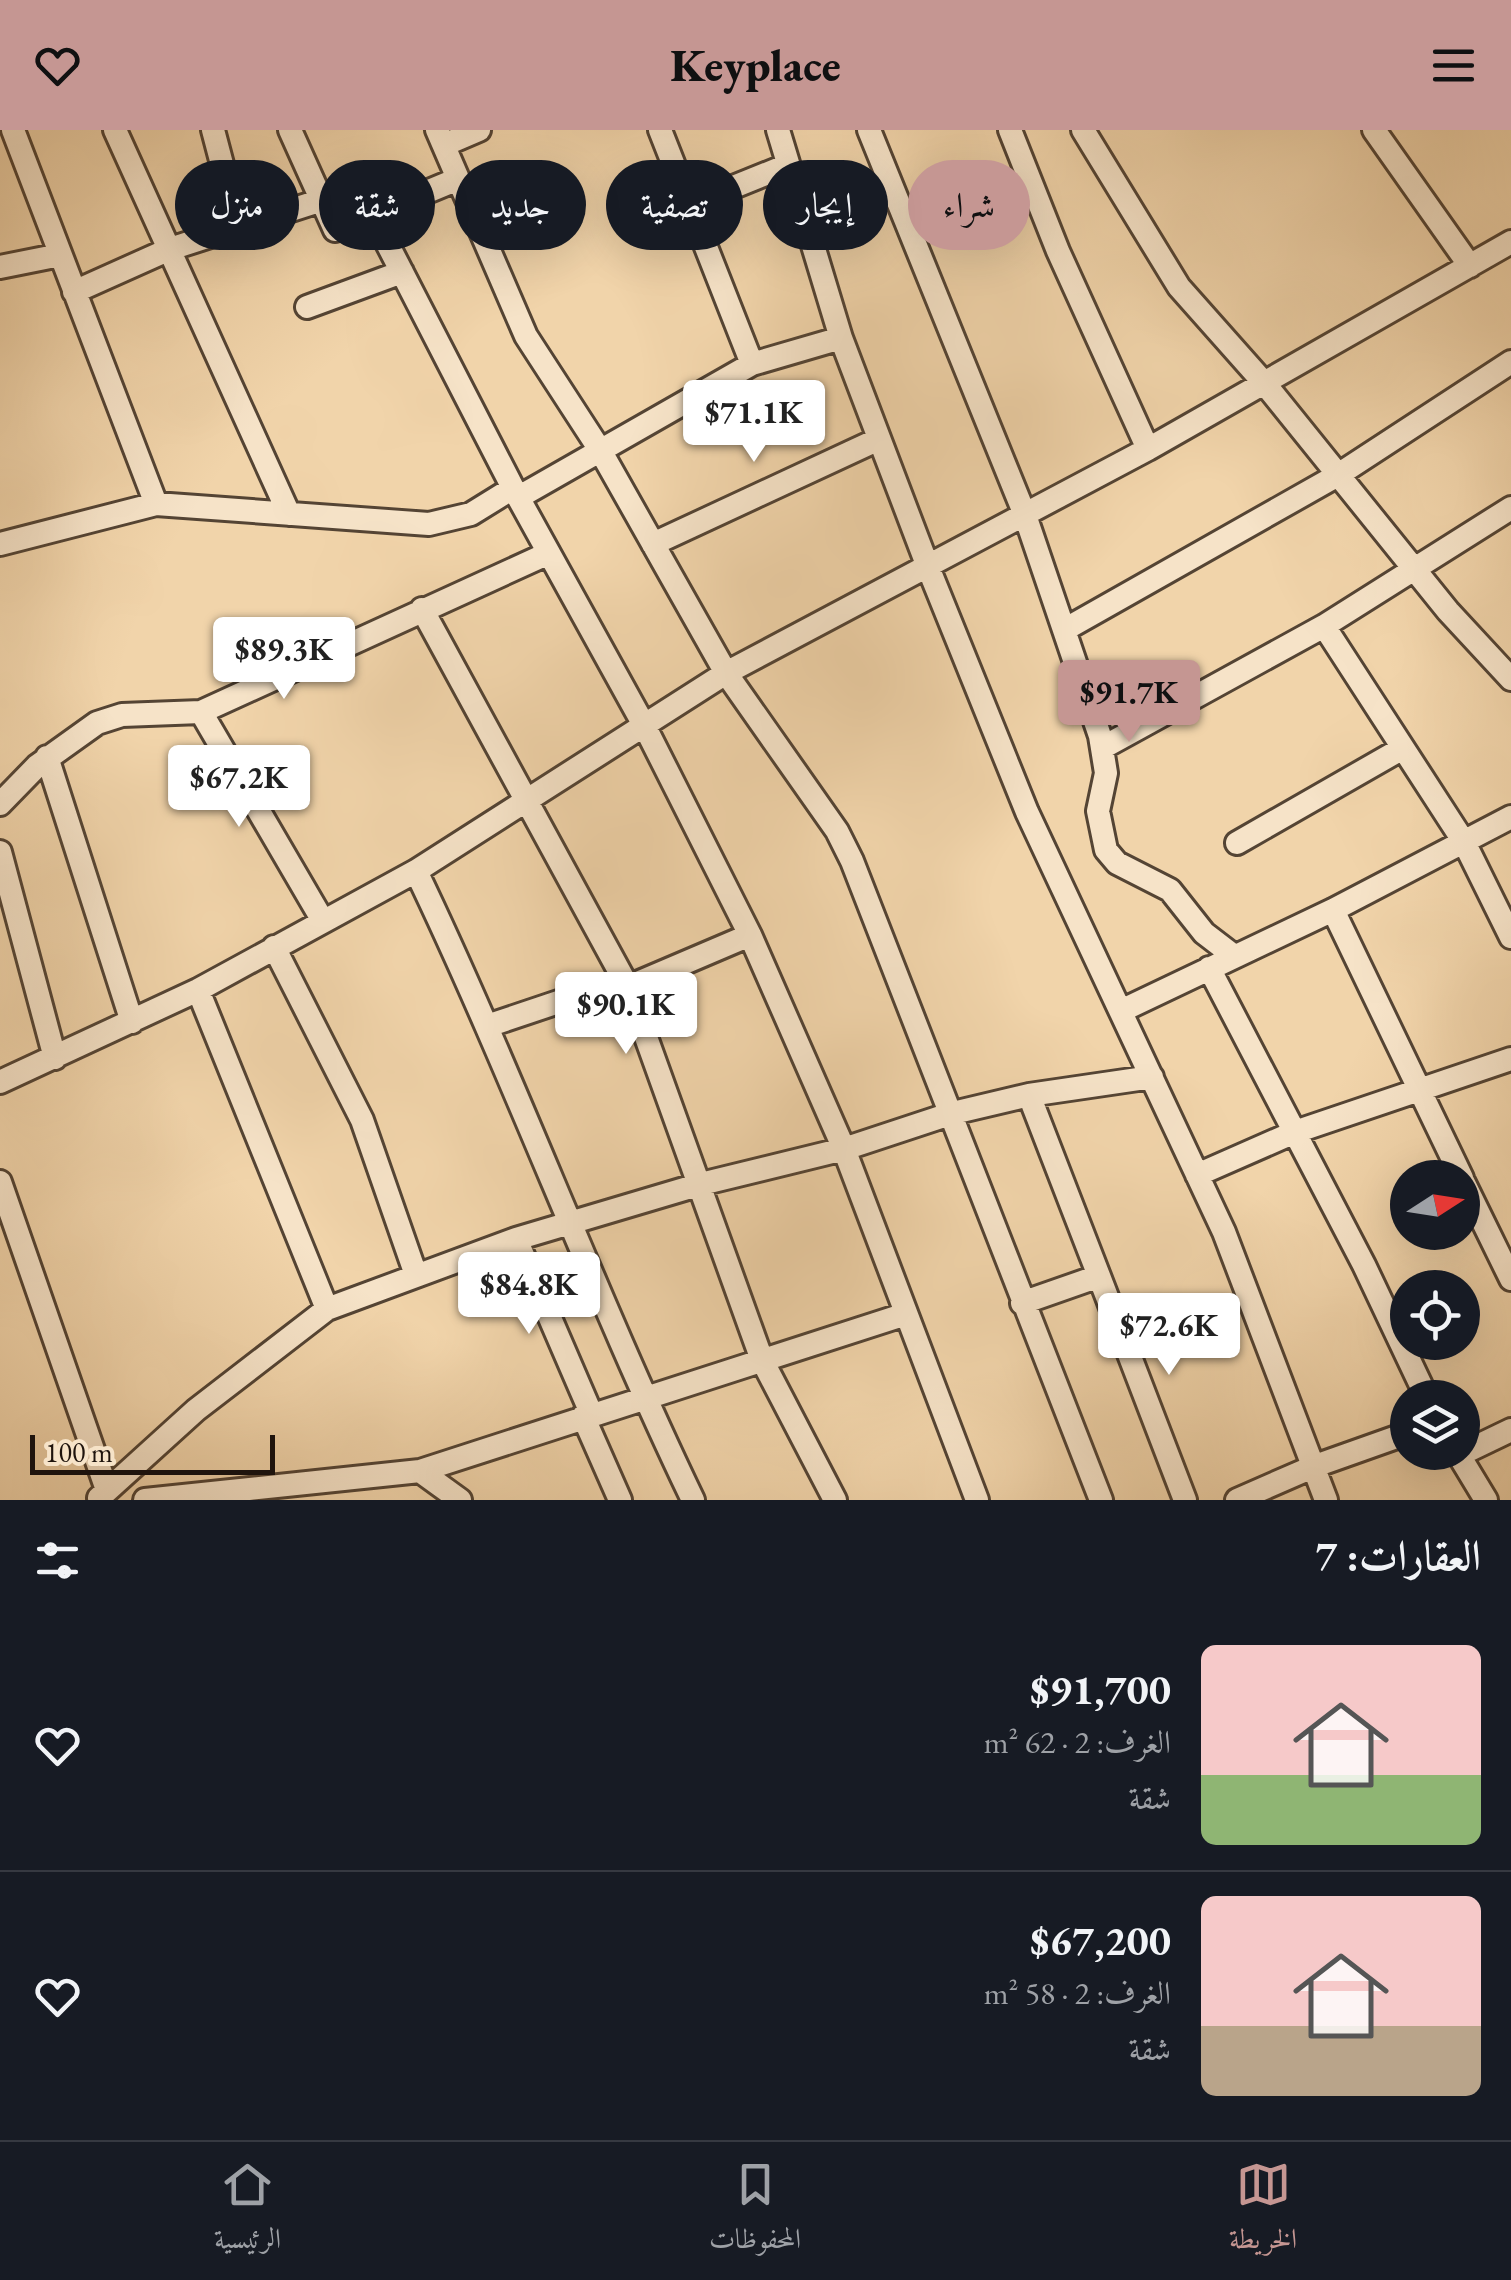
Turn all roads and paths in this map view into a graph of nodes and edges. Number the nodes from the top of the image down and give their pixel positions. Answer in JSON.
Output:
{"nodes":[{"id":1,"x":14,"y":130,"type":"edge"},
{"id":2,"x":115,"y":130,"type":"edge"},
{"id":3,"x":213,"y":130,"type":"edge"},
{"id":4,"x":290,"y":130,"type":"edge"},
{"id":5,"x":480,"y":130,"type":"edge"},
{"id":6,"x":660,"y":130,"type":"edge"},
{"id":7,"x":778,"y":130,"type":"edge"},
{"id":8,"x":869,"y":130,"type":"edge"},
{"id":9,"x":1010,"y":130,"type":"edge"},
{"id":10,"x":1374,"y":130,"type":"edge"},
{"id":11,"x":1087,"y":132,"type":"edge"},
{"id":12,"x":441,"y":138,"type":"edge"},
{"id":13,"x":221,"y":160,"type":"edge"},
{"id":14,"x":672,"y":160,"type":"edge"},
{"id":15,"x":787,"y":160,"type":"edge"},
{"id":16,"x":455,"y":172,"type":"edge"},
{"id":17,"x":319,"y":201,"type":"joint"},
{"id":18,"x":299,"y":207,"type":"edge"},
{"id":19,"x":1511,"y":242,"type":"edge"},
{"id":20,"x":175,"y":247,"type":"edge"},
{"id":21,"x":170,"y":249,"type":"junction"},
{"id":22,"x":391,"y":250,"type":"edge"},
{"id":23,"x":489,"y":250,"type":"edge"},
{"id":24,"x":707,"y":250,"type":"edge"},
{"id":25,"x":814,"y":250,"type":"edge"},
{"id":26,"x":60,"y":255,"type":"junction"},
{"id":27,"x":1470,"y":266,"type":"junction"},
{"id":28,"x":0,"y":267,"type":"edge"},
{"id":29,"x":402,"y":272,"type":"junction"},
{"id":30,"x":74,"y":292,"type":"junction"},
{"id":31,"x":307,"y":307,"type":"dead end"},
{"id":32,"x":841,"y":338,"type":"junction"},
{"id":33,"x":1511,"y":362,"type":"edge"},
{"id":34,"x":752,"y":364,"type":"junction"},
{"id":35,"x":1264,"y":384,"type":"junction"},
{"id":36,"x":879,"y":438,"type":"junction"},
{"id":37,"x":1148,"y":449,"type":"junction"},
{"id":38,"x":600,"y":450,"type":"junction"},
{"id":39,"x":1338,"y":475,"type":"junction"},
{"id":40,"x":516,"y":492,"type":"junction"},
{"id":41,"x":156,"y":504,"type":"junction"},
{"id":42,"x":1511,"y":508,"type":"edge"},
{"id":43,"x":289,"y":514,"type":"junction"},
{"id":44,"x":1026,"y":515,"type":"junction"},
{"id":45,"x":0,"y":544,"type":"edge"},
{"id":46,"x":654,"y":544,"type":"junction"},
{"id":47,"x":548,"y":553,"type":"junction"},
{"id":48,"x":928,"y":567,"type":"junction"},
{"id":49,"x":1415,"y":570,"type":"junction"},
{"id":50,"x":422,"y":609,"type":"junction"},
{"id":51,"x":1324,"y":626,"type":"junction"},
{"id":52,"x":1064,"y":630,"type":"junction"},
{"id":53,"x":726,"y":673,"type":"junction"},
{"id":54,"x":1511,"y":679,"type":"edge"},
{"id":55,"x":201,"y":712,"type":"junction"},
{"id":56,"x":645,"y":727,"type":"junction"},
{"id":57,"x":1102,"y":748,"type":"junction"},
{"id":58,"x":1403,"y":748,"type":"junction"},
{"id":59,"x":47,"y":758,"type":"junction"},
{"id":60,"x":0,"y":804,"type":"edge"},
{"id":61,"x":528,"y":804,"type":"junction"},
{"id":62,"x":1511,"y":817,"type":"edge"},
{"id":63,"x":1464,"y":842,"type":"junction"},
{"id":64,"x":1237,"y":843,"type":"dead end"},
{"id":65,"x":0,"y":852,"type":"edge"},
{"id":66,"x":416,"y":871,"type":"junction"},
{"id":67,"x":4,"y":882,"type":"edge"},
{"id":68,"x":1333,"y":910,"type":"junction"},
{"id":69,"x":322,"y":921,"type":"junction"},
{"id":70,"x":750,"y":935,"type":"junction"},
{"id":71,"x":1511,"y":937,"type":"edge"},
{"id":72,"x":274,"y":948,"type":"junction"},
{"id":73,"x":1234,"y":956,"type":"junction"},
{"id":74,"x":1210,"y":968,"type":"junction"},
{"id":75,"x":626,"y":983,"type":"junction"},
{"id":76,"x":198,"y":990,"type":"junction"},
{"id":77,"x":1123,"y":1010,"type":"junction"},
{"id":78,"x":132,"y":1022,"type":"junction"},
{"id":79,"x":490,"y":1025,"type":"junction"},
{"id":80,"x":55,"y":1058,"type":"junction"},
{"id":81,"x":1511,"y":1060,"type":"edge"},
{"id":82,"x":1152,"y":1077,"type":"junction"},
{"id":83,"x":0,"y":1082,"type":"edge"},
{"id":84,"x":1418,"y":1088,"type":"junction"},
{"id":85,"x":1029,"y":1095,"type":"junction"},
{"id":86,"x":953,"y":1113,"type":"junction"},
{"id":87,"x":1295,"y":1132,"type":"junction"},
{"id":88,"x":844,"y":1149,"type":"junction"},
{"id":89,"x":1453,"y":1160,"type":"edge"},
{"id":90,"x":1198,"y":1175,"type":"junction"},
{"id":91,"x":0,"y":1182,"type":"edge"},
{"id":92,"x":701,"y":1184,"type":"junction"},
{"id":93,"x":1480,"y":1215,"type":"edge"},
{"id":94,"x":572,"y":1223,"type":"junction"},
{"id":95,"x":516,"y":1239,"type":"junction"},
{"id":96,"x":416,"y":1275,"type":"junction"},
{"id":97,"x":1099,"y":1276,"type":"junction"},
{"id":98,"x":1511,"y":1279,"type":"edge"},
{"id":99,"x":1022,"y":1303,"type":"junction"},
{"id":100,"x":327,"y":1309,"type":"junction"},
{"id":101,"x":906,"y":1314,"type":"junction"},
{"id":102,"x":762,"y":1360,"type":"junction"},
{"id":103,"x":1418,"y":1380,"type":"edge"},
{"id":104,"x":644,"y":1396,"type":"junction"},
{"id":105,"x":587,"y":1414,"type":"junction"},
{"id":106,"x":1511,"y":1430,"type":"edge"},
{"id":107,"x":1390,"y":1439,"type":"edge"},
{"id":108,"x":1480,"y":1444,"type":"edge"},
{"id":109,"x":1316,"y":1466,"type":"junction"},
{"id":110,"x":1468,"y":1470,"type":"edge"},
{"id":111,"x":420,"y":1471,"type":"junction"},
{"id":112,"x":102,"y":1495,"type":"edge"},
{"id":113,"x":144,"y":1500,"type":"edge"},
{"id":114,"x":460,"y":1500,"type":"edge"},
{"id":115,"x":620,"y":1500,"type":"edge"},
{"id":116,"x":694,"y":1500,"type":"edge"},
{"id":117,"x":835,"y":1500,"type":"edge"},
{"id":118,"x":977,"y":1500,"type":"edge"},
{"id":119,"x":1101,"y":1500,"type":"edge"},
{"id":120,"x":1185,"y":1500,"type":"edge"},
{"id":121,"x":1238,"y":1500,"type":"edge"},
{"id":122,"x":1326,"y":1500,"type":"edge"},
{"id":123,"x":1486,"y":1500,"type":"edge"}],
"edges":[{"from":1,"to":26,"type":"street"},
{"from":2,"to":21,"type":"street"},
{"from":3,"to":13,"type":"street"},
{"from":4,"to":17,"type":"street"},
{"from":5,"to":12,"type":"street"},
{"from":6,"to":14,"type":"street"},
{"from":7,"to":15,"type":"street"},
{"from":8,"to":44,"type":"street"},
{"from":9,"to":37,"type":"street"},
{"from":10,"to":27,"type":"street"},
{"from":11,"to":35,"type":"street"},
{"from":12,"to":16,"type":"street"},
{"from":17,"to":18,"type":"street"},
{"from":19,"to":27,"type":"street"},
{"from":20,"to":21,"type":"street"},
{"from":21,"to":30,"type":"street"},
{"from":21,"to":43,"type":"street"},
{"from":22,"to":29,"type":"street"},
{"from":23,"to":38,"type":"street"},
{"from":24,"to":34,"type":"street"},
{"from":25,"to":32,"type":"street"},
{"from":26,"to":28,"type":"street"},
{"from":26,"to":30,"type":"street"},
{"from":27,"to":35,"type":"street"},
{"from":29,"to":31,"type":"street"},
{"from":29,"to":40,"type":"street"},
{"from":30,"to":41,"type":"street"},
{"from":32,"to":34,"type":"street"},
{"from":32,"to":36,"type":"street"},
{"from":33,"to":39,"type":"street"},
{"from":34,"to":38,"type":"street"},
{"from":35,"to":37,"type":"street"},
{"from":35,"to":39,"type":"street"},
{"from":36,"to":46,"type":"street"},
{"from":36,"to":48,"type":"street"},
{"from":37,"to":44,"type":"street"},
{"from":38,"to":40,"type":"street"},
{"from":38,"to":46,"type":"street"},
{"from":39,"to":49,"type":"street"},
{"from":39,"to":52,"type":"street"},
{"from":40,"to":43,"type":"street"},
{"from":40,"to":47,"type":"street"},
{"from":41,"to":43,"type":"street"},
{"from":41,"to":45,"type":"street"},
{"from":42,"to":49,"type":"street"},
{"from":44,"to":48,"type":"street"},
{"from":44,"to":52,"type":"street"},
{"from":46,"to":53,"type":"street"},
{"from":47,"to":50,"type":"street"},
{"from":47,"to":56,"type":"street"},
{"from":48,"to":53,"type":"street"},
{"from":48,"to":77,"type":"street"},
{"from":49,"to":51,"type":"street"},
{"from":49,"to":54,"type":"street"},
{"from":50,"to":55,"type":"street"},
{"from":50,"to":61,"type":"street"},
{"from":51,"to":57,"type":"street"},
{"from":51,"to":58,"type":"street"},
{"from":52,"to":57,"type":"street"},
{"from":53,"to":56,"type":"street"},
{"from":53,"to":86,"type":"street"},
{"from":55,"to":59,"type":"street"},
{"from":55,"to":69,"type":"street"},
{"from":56,"to":61,"type":"street"},
{"from":56,"to":70,"type":"street"},
{"from":57,"to":73,"type":"street"},
{"from":58,"to":63,"type":"street"},
{"from":58,"to":64,"type":"street"},
{"from":59,"to":60,"type":"street"},
{"from":59,"to":78,"type":"street"},
{"from":61,"to":66,"type":"street"},
{"from":61,"to":75,"type":"street"},
{"from":62,"to":63,"type":"street"},
{"from":63,"to":68,"type":"street"},
{"from":63,"to":71,"type":"street"},
{"from":65,"to":67,"type":"street"},
{"from":66,"to":69,"type":"street"},
{"from":66,"to":79,"type":"street"},
{"from":67,"to":80,"type":"street"},
{"from":68,"to":73,"type":"street"},
{"from":68,"to":84,"type":"street"},
{"from":69,"to":72,"type":"street"},
{"from":70,"to":75,"type":"street"},
{"from":70,"to":88,"type":"street"},
{"from":72,"to":76,"type":"street"},
{"from":72,"to":96,"type":"street"},
{"from":73,"to":74,"type":"street"},
{"from":74,"to":77,"type":"street"},
{"from":74,"to":87,"type":"street"},
{"from":75,"to":79,"type":"street"},
{"from":75,"to":92,"type":"street"},
{"from":76,"to":78,"type":"street"},
{"from":76,"to":100,"type":"street"},
{"from":77,"to":82,"type":"street"},
{"from":78,"to":80,"type":"street"},
{"from":79,"to":94,"type":"street"},
{"from":80,"to":83,"type":"street"},
{"from":81,"to":84,"type":"street"},
{"from":82,"to":85,"type":"street"},
{"from":82,"to":90,"type":"street"},
{"from":84,"to":87,"type":"street"},
{"from":84,"to":89,"type":"street"},
{"from":85,"to":86,"type":"street"},
{"from":85,"to":97,"type":"street"},
{"from":86,"to":88,"type":"street"},
{"from":86,"to":99,"type":"street"},
{"from":87,"to":90,"type":"street"},
{"from":87,"to":103,"type":"street"},
{"from":88,"to":92,"type":"street"},
{"from":88,"to":101,"type":"street"},
{"from":90,"to":109,"type":"street"},
{"from":91,"to":112,"type":"street"},
{"from":92,"to":94,"type":"street"},
{"from":92,"to":102,"type":"street"},
{"from":93,"to":98,"type":"street"},
{"from":94,"to":95,"type":"street"},
{"from":94,"to":104,"type":"street"},
{"from":95,"to":96,"type":"street"},
{"from":95,"to":105,"type":"street"},
{"from":96,"to":100,"type":"street"},
{"from":97,"to":99,"type":"street"},
{"from":97,"to":120,"type":"street"},
{"from":99,"to":119,"type":"street"},
{"from":100,"to":112,"type":"street"},
{"from":101,"to":102,"type":"street"},
{"from":101,"to":118,"type":"street"},
{"from":102,"to":104,"type":"street"},
{"from":102,"to":117,"type":"street"},
{"from":104,"to":105,"type":"street"},
{"from":104,"to":116,"type":"street"},
{"from":105,"to":111,"type":"street"},
{"from":105,"to":115,"type":"street"},
{"from":106,"to":108,"type":"street"},
{"from":107,"to":109,"type":"street"},
{"from":109,"to":121,"type":"street"},
{"from":109,"to":122,"type":"street"},
{"from":110,"to":123,"type":"street"},
{"from":111,"to":113,"type":"street"},
{"from":111,"to":114,"type":"street"}]}
